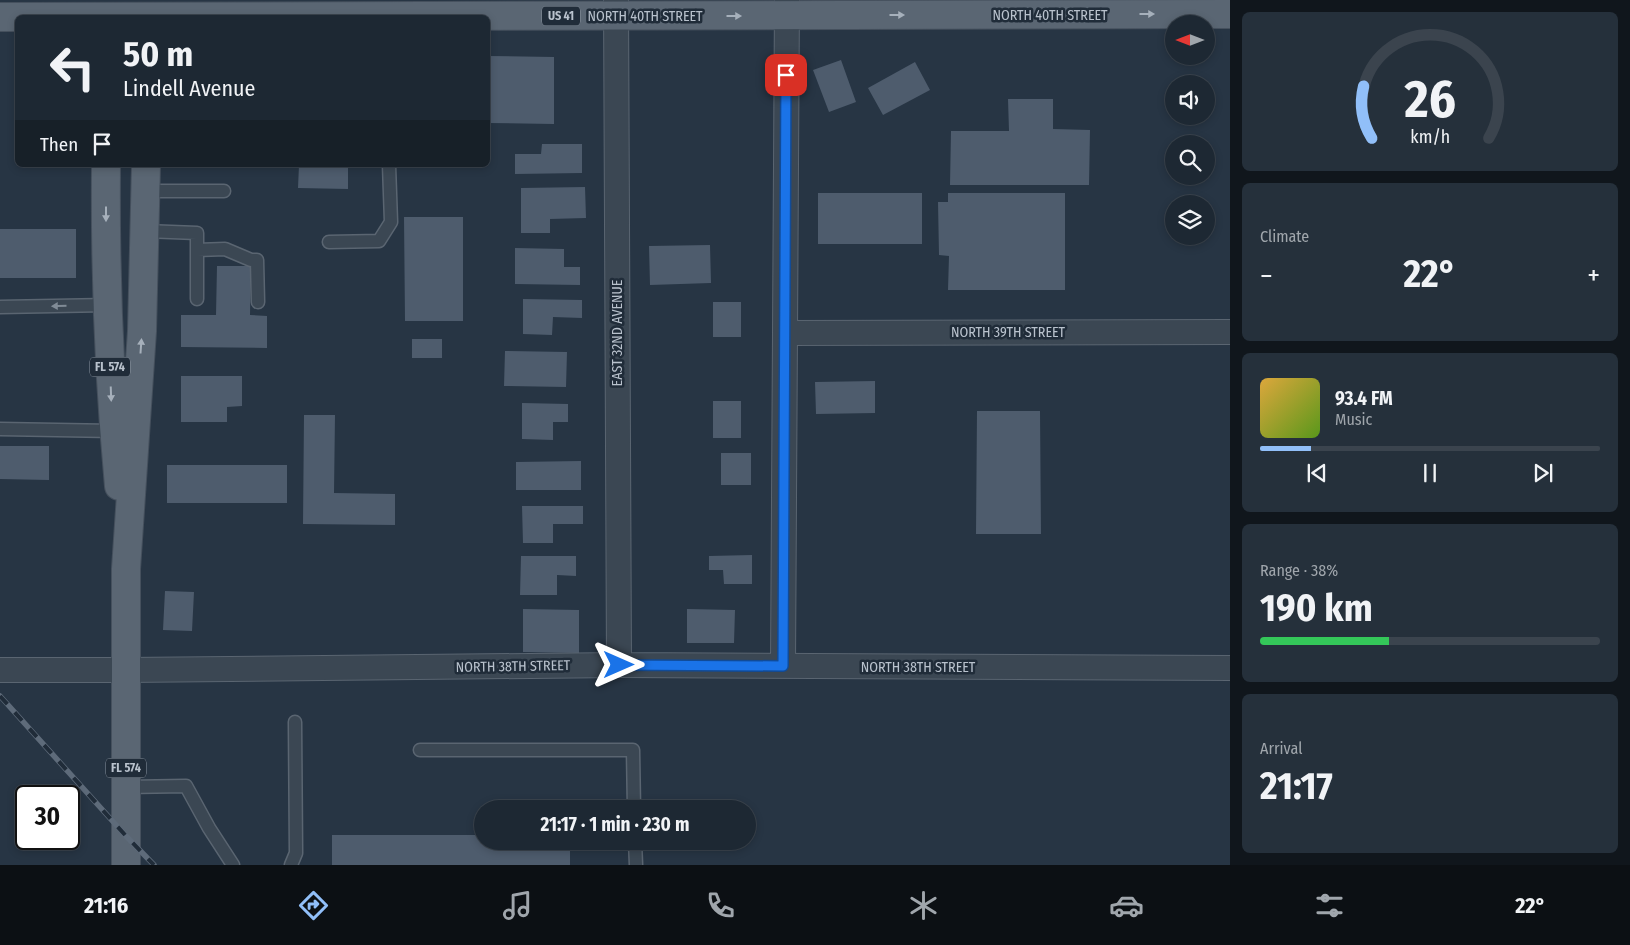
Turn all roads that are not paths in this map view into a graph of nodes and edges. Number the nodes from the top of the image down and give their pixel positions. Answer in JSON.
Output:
{"nodes":[{"id":1,"x":108,"y":0,"type":"edge"},
{"id":2,"x":1114,"y":7,"type":"edge"},
{"id":3,"x":616,"y":8,"type":"edge"},
{"id":4,"x":787,"y":8,"type":"edge"},
{"id":5,"x":149,"y":11,"type":"edge"},
{"id":6,"x":1230,"y":14,"type":"edge"},
{"id":7,"x":107,"y":15,"type":"edge"},
{"id":8,"x":121,"y":15,"type":"edge"},
{"id":9,"x":227,"y":15,"type":"edge"},
{"id":10,"x":438,"y":15,"type":"edge"},
{"id":11,"x":0,"y":17,"type":"edge"},
{"id":12,"x":15,"y":17,"type":"edge"},
{"id":13,"x":106,"y":167,"type":"edge"},
{"id":14,"x":389,"y":167,"type":"edge"},
{"id":15,"x":146,"y":178,"type":"edge"},
{"id":16,"x":224,"y":190,"type":"dead end"},
{"id":17,"x":144,"y":231,"type":"junction"},
{"id":18,"x":329,"y":242,"type":"dead end"},
{"id":19,"x":197,"y":250,"type":"junction"},
{"id":20,"x":197,"y":299,"type":"dead end"},
{"id":21,"x":258,"y":302,"type":"dead end"},
{"id":22,"x":108,"y":305,"type":"junction"},
{"id":23,"x":0,"y":307,"type":"edge"},
{"id":24,"x":1230,"y":332,"type":"edge"},
{"id":25,"x":786,"y":333,"type":"junction"},
{"id":26,"x":0,"y":429,"type":"edge"},
{"id":27,"x":114,"y":431,"type":"junction"},
{"id":28,"x":126,"y":569,"type":"junction"},
{"id":29,"x":619,"y":665,"type":"junction"},
{"id":30,"x":783,"y":666,"type":"junction"},
{"id":31,"x":1230,"y":668,"type":"edge"},
{"id":32,"x":0,"y":670,"type":"edge"},
{"id":33,"x":126,"y":670,"type":"junction"},
{"id":34,"x":295,"y":722,"type":"dead end"},
{"id":35,"x":420,"y":750,"type":"dead end"},
{"id":36,"x":126,"y":786,"type":"junction"},
{"id":37,"x":634,"y":800,"type":"edge"},
{"id":38,"x":635,"y":850,"type":"edge"},
{"id":39,"x":126,"y":865,"type":"edge"},
{"id":40,"x":233,"y":865,"type":"edge"},
{"id":41,"x":292,"y":865,"type":"edge"},
{"id":42,"x":636,"y":865,"type":"edge"}],
"edges":[{"from":1,"to":7,"type":"main road"},
{"from":4,"to":2,"type":"main road","name":"NORTH 40TH STREET","number":"US 41","one_way":true},
{"from":2,"to":6,"type":"main road","name":"NORTH 40TH STREET","number":"US 41","one_way":true},
{"from":3,"to":4,"type":"main road","name":"NORTH 40TH STREET","number":"US 41","one_way":true},
{"from":3,"to":10,"type":"main road","name":"NORTH 40TH STREET","number":"US 41"},
{"from":3,"to":29,"type":"street","name":"EAST 32ND AVENUE"},
{"from":4,"to":25,"type":"street"},
{"from":5,"to":8,"type":"main road","name":"NORTH 40TH STREET","number":"US 41"},
{"from":5,"to":9,"type":"main road","name":"NORTH 40TH STREET","number":"US 41"},
{"from":11,"to":12,"type":"main road","name":"NORTH 40TH STREET","number":"US 41"},
{"from":13,"to":22,"type":"main road","number":"FL 574","one_way":true},
{"from":14,"to":18,"type":"lane"},
{"from":15,"to":16,"type":"lane"},
{"from":15,"to":17,"type":"main road","number":"FL 574"},
{"from":17,"to":19,"type":"lane"},
{"from":28,"to":17,"type":"main road","number":"FL 574","one_way":true},
{"from":19,"to":20,"type":"lane"},
{"from":19,"to":21,"type":"lane"},
{"from":22,"to":23,"type":"lane","one_way":true},
{"from":22,"to":27,"type":"main road","number":"FL 574","one_way":true},
{"from":24,"to":25,"type":"street","name":"NORTH 39TH STREET"},
{"from":25,"to":30,"type":"street"},
{"from":26,"to":27,"type":"lane"},
{"from":27,"to":28,"type":"main road","number":"FL 574"},
{"from":28,"to":33,"type":"main road","number":"FL 574"},
{"from":29,"to":30,"type":"street","name":"NORTH 38TH STREET"},
{"from":29,"to":33,"type":"street","name":"NORTH 38TH STREET"},
{"from":30,"to":31,"type":"street","name":"NORTH 38TH STREET"},
{"from":32,"to":33,"type":"street"},
{"from":33,"to":36,"type":"main road","number":"FL 574"},
{"from":34,"to":41,"type":"lane"},
{"from":35,"to":37,"type":"lane"},
{"from":36,"to":39,"type":"main road","number":"FL 574"},
{"from":36,"to":40,"type":"lane"},
{"from":38,"to":42,"type":"lane"}]}
